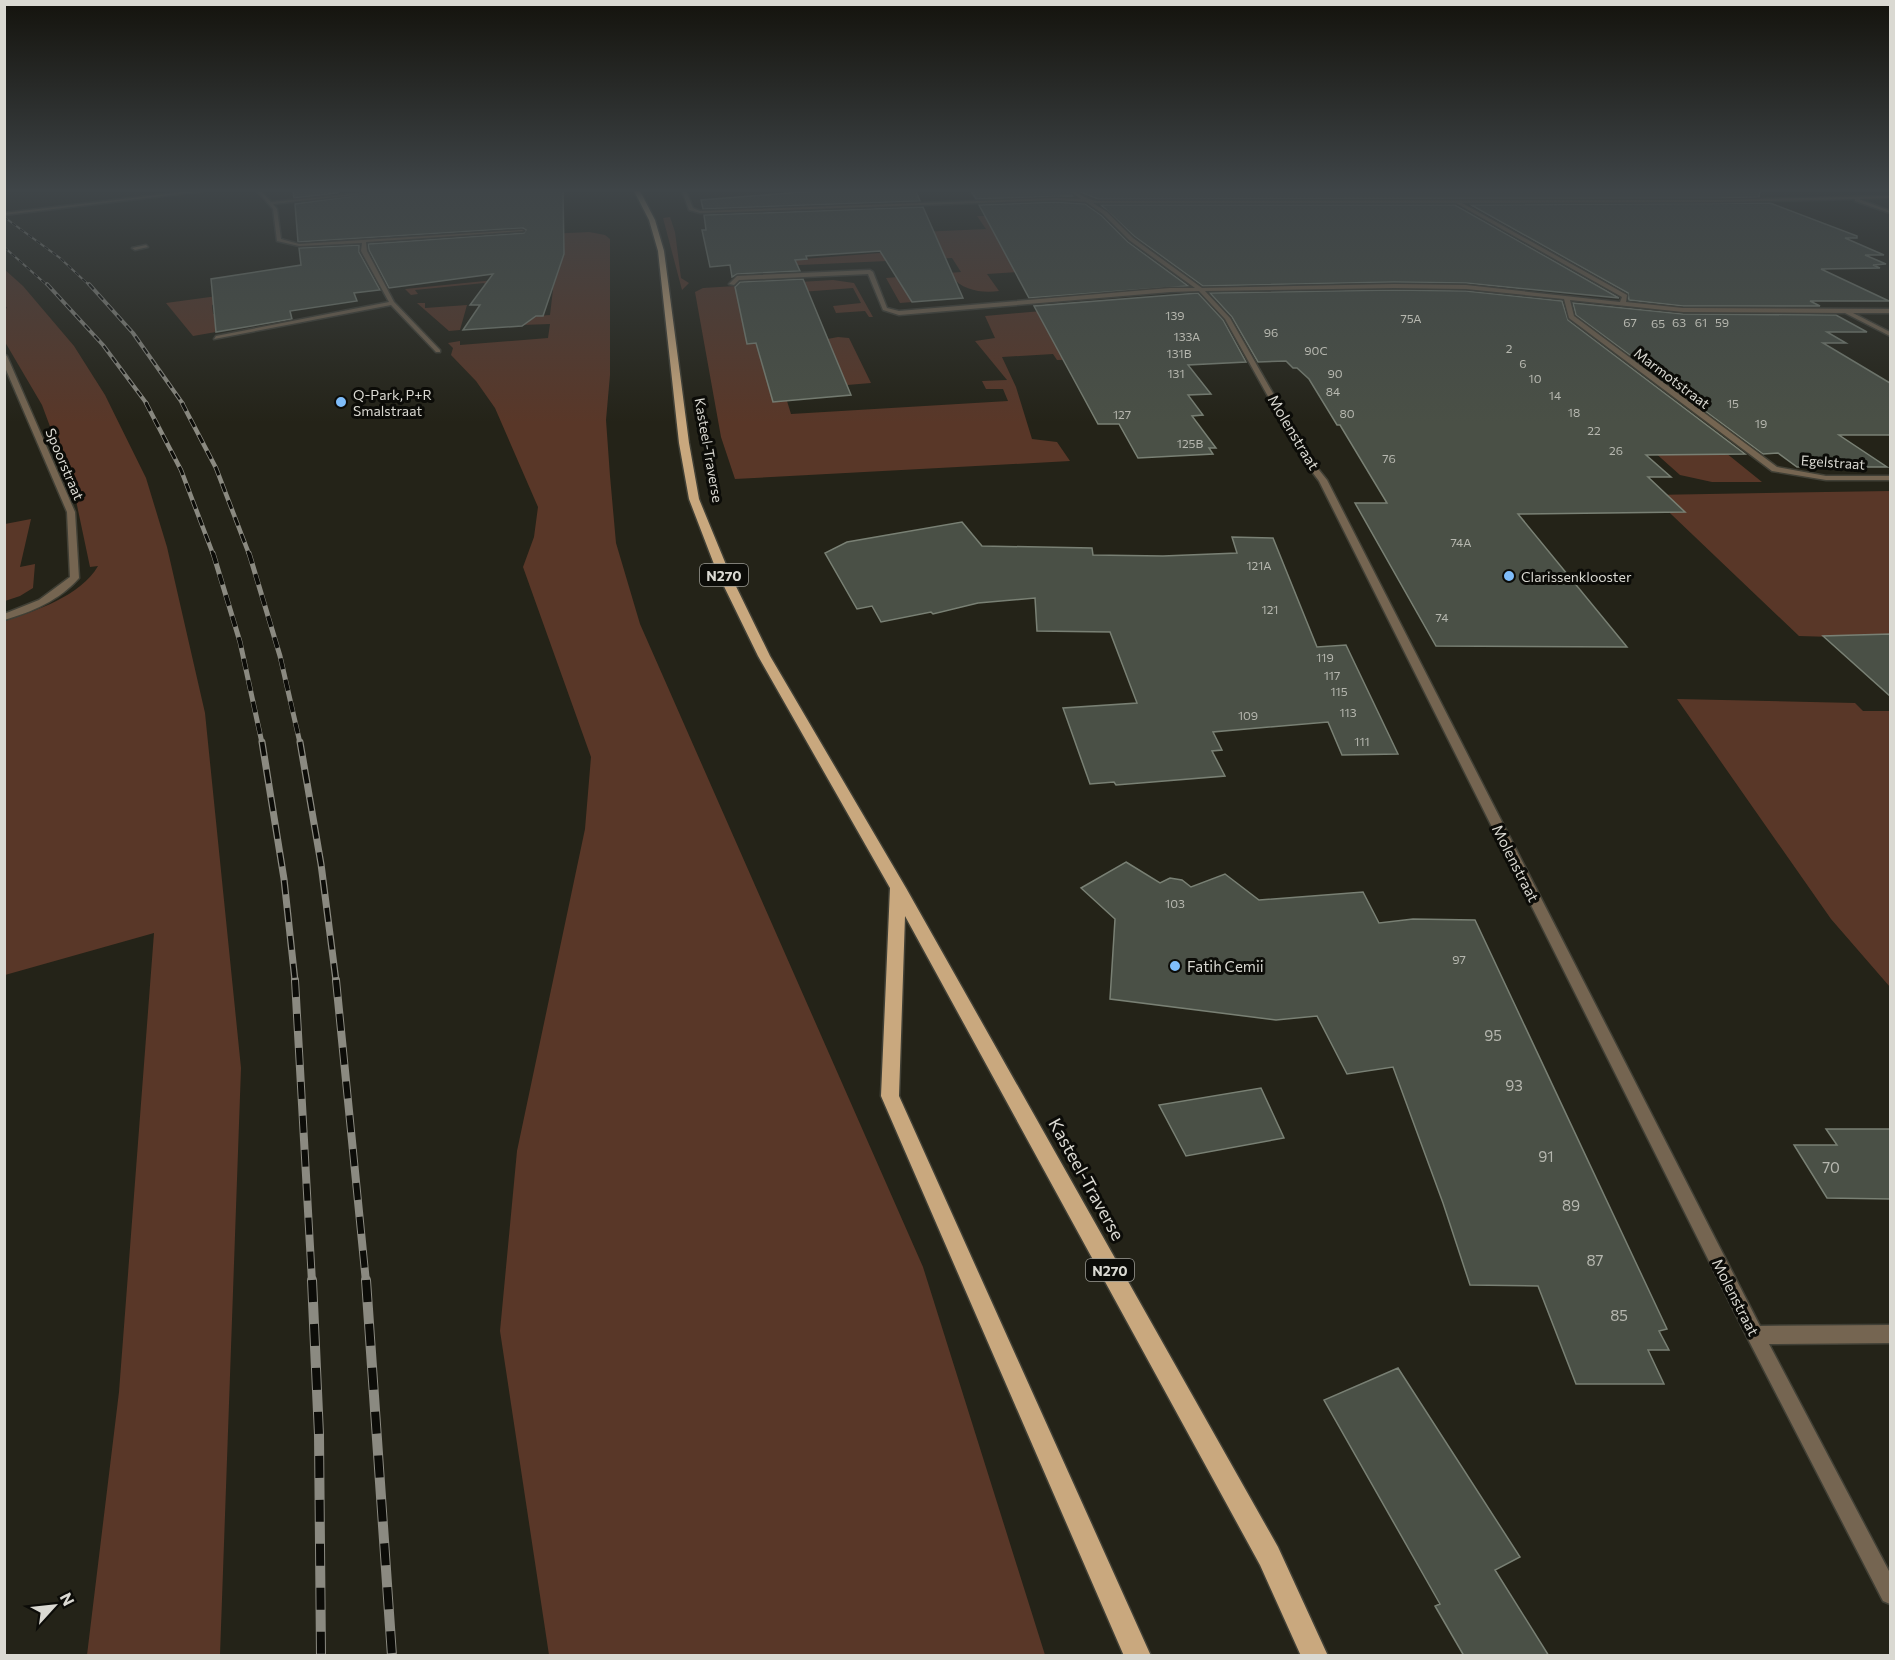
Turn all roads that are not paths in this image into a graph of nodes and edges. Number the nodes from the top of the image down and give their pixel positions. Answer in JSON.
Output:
{"nodes":[{"id":1,"x":373,"y":268,"type":"edge"},
{"id":2,"x":663,"y":268,"type":"edge"},
{"id":3,"x":1172,"y":268,"type":"edge"},
{"id":4,"x":1576,"y":268,"type":"edge"},
{"id":5,"x":732,"y":284,"type":"dead end"},
{"id":6,"x":1200,"y":289,"type":"junction"},
{"id":7,"x":1567,"y":298,"type":"junction"},
{"id":8,"x":392,"y":303,"type":"junction"},
{"id":9,"x":1622,"y":304,"type":"junction"},
{"id":10,"x":1847,"y":311,"type":"junction"},
{"id":11,"x":1890,"y":311,"type":"edge"},
{"id":12,"x":1890,"y":334,"type":"edge"},
{"id":13,"x":216,"y":338,"type":"dead end"},
{"id":14,"x":438,"y":351,"type":"dead end"},
{"id":15,"x":4,"y":356,"type":"edge"},
{"id":16,"x":1775,"y":469,"type":"joint"},
{"id":17,"x":1890,"y":478,"type":"edge"},
{"id":18,"x":4,"y":617,"type":"edge"},
{"id":19,"x":898,"y":888,"type":"junction"},
{"id":20,"x":1890,"y":1334,"type":"edge"},
{"id":21,"x":1755,"y":1335,"type":"junction"},
{"id":22,"x":1890,"y":1594,"type":"edge"},
{"id":23,"x":1138,"y":1656,"type":"edge"},
{"id":24,"x":1315,"y":1656,"type":"edge"}],
"edges":[{"from":1,"to":8,"type":"street"},
{"from":2,"to":19,"type":"main road","name":"Kasteel-Traverse","number":"N270"},
{"from":3,"to":6,"type":"street","name":"Molenstraat"},
{"from":4,"to":9,"type":"street"},
{"from":5,"to":6,"type":"street"},
{"from":6,"to":7,"type":"street"},
{"from":6,"to":21,"type":"street","name":"Molenstraat"},
{"from":7,"to":9,"type":"street"},
{"from":7,"to":16,"type":"street","name":"Marmotstraat"},
{"from":8,"to":13,"type":"street"},
{"from":8,"to":14,"type":"street"},
{"from":9,"to":10,"type":"street"},
{"from":10,"to":11,"type":"street"},
{"from":10,"to":12,"type":"street"},
{"from":15,"to":18,"type":"street","name":"Spoorstraat"},
{"from":16,"to":17,"type":"street","name":"Egelstraat"},
{"from":19,"to":23,"type":"main road"},
{"from":19,"to":24,"type":"main road","name":"Kasteel-Traverse","number":"N270"},
{"from":20,"to":21,"type":"street"},
{"from":21,"to":22,"type":"street","name":"Molenstraat"}]}
